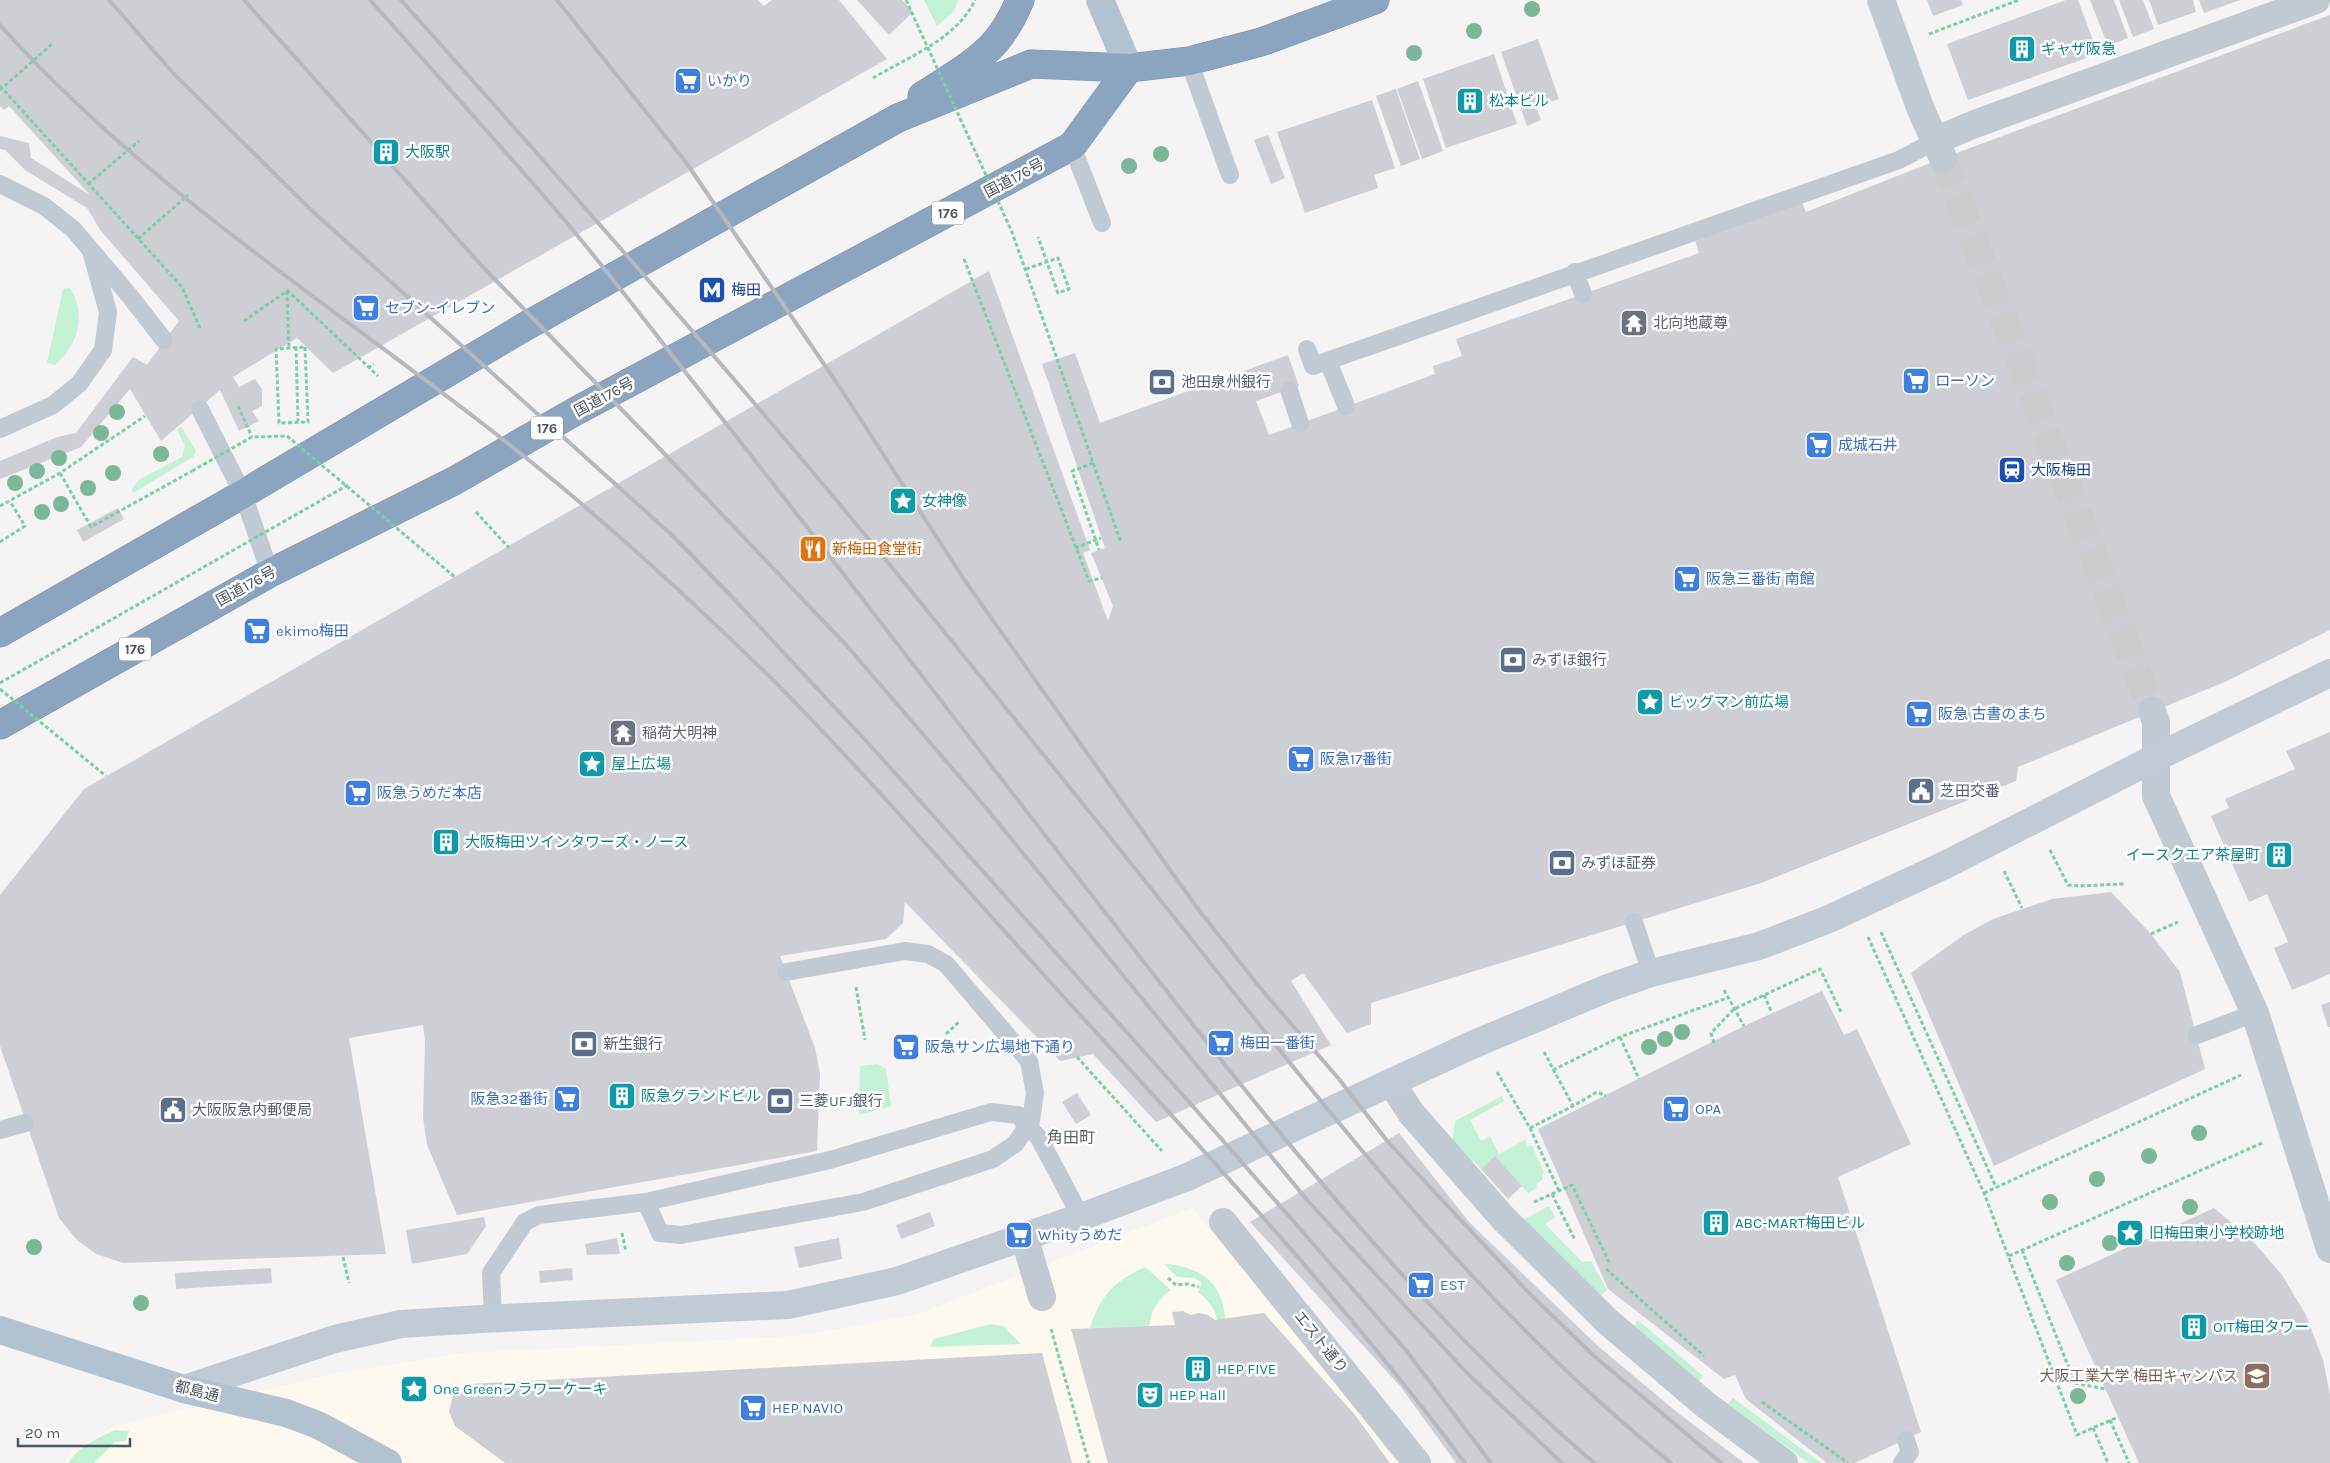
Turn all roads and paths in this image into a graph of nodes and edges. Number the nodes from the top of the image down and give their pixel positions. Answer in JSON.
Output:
{"nodes":[{"id":1,"x":906,"y":0,"type":"edge"},
{"id":2,"x":975,"y":0,"type":"edge"},
{"id":3,"x":1020,"y":0,"type":"edge"},
{"id":4,"x":1100,"y":0,"type":"edge"},
{"id":5,"x":1375,"y":0,"type":"edge"},
{"id":6,"x":1881,"y":0,"type":"edge"},
{"id":7,"x":2019,"y":0,"type":"edge"},
{"id":8,"x":2316,"y":0,"type":"edge"},
{"id":9,"x":1928,"y":34,"type":"dead end"},
{"id":10,"x":52,"y":44,"type":"dead end"},
{"id":11,"x":1189,"y":61,"type":"junction"},
{"id":12,"x":1129,"y":68,"type":"junction"},
{"id":13,"x":873,"y":78,"type":"dead end"},
{"id":14,"x":1,"y":88,"type":"edge"},
{"id":15,"x":880,"y":126,"type":"junction"},
{"id":16,"x":139,"y":141,"type":"dead end"},
{"id":17,"x":1072,"y":146,"type":"junction"},
{"id":18,"x":1939,"y":149,"type":"junction"},
{"id":19,"x":1230,"y":175,"type":"dead end"},
{"id":20,"x":0,"y":184,"type":"edge"},
{"id":21,"x":88,"y":184,"type":"junction"},
{"id":22,"x":188,"y":196,"type":"dead end"},
{"id":23,"x":1102,"y":223,"type":"dead end"},
{"id":24,"x":1038,"y":237,"type":"dead end"},
{"id":25,"x":138,"y":239,"type":"junction"},
{"id":26,"x":91,"y":251,"type":"junction"},
{"id":27,"x":964,"y":259,"type":"dead end"},
{"id":28,"x":1026,"y":269,"type":"junction"},
{"id":29,"x":1575,"y":272,"type":"junction"},
{"id":30,"x":287,"y":290,"type":"junction"},
{"id":31,"x":1583,"y":294,"type":"dead end"},
{"id":32,"x":244,"y":321,"type":"dead end"},
{"id":33,"x":200,"y":328,"type":"dead end"},
{"id":34,"x":164,"y":340,"type":"dead end"},
{"id":35,"x":289,"y":348,"type":"junction"},
{"id":36,"x":296,"y":349,"type":"junction"},
{"id":37,"x":1306,"y":349,"type":"dead end"},
{"id":38,"x":1328,"y":360,"type":"junction"},
{"id":39,"x":374,"y":364,"type":"dead end"},
{"id":40,"x":368,"y":368,"type":"junction"},
{"id":41,"x":383,"y":380,"type":"dead end"},
{"id":42,"x":1288,"y":390,"type":"dead end"},
{"id":43,"x":238,"y":406,"type":"dead end"},
{"id":44,"x":1346,"y":406,"type":"dead end"},
{"id":45,"x":200,"y":408,"type":"dead end"},
{"id":46,"x":145,"y":416,"type":"dead end"},
{"id":47,"x":298,"y":423,"type":"junction"},
{"id":48,"x":1300,"y":424,"type":"dead end"},
{"id":49,"x":0,"y":429,"type":"edge"},
{"id":50,"x":252,"y":438,"type":"junction"},
{"id":51,"x":1093,"y":463,"type":"junction"},
{"id":52,"x":60,"y":473,"type":"junction"},
{"id":53,"x":348,"y":485,"type":"junction"},
{"id":54,"x":243,"y":494,"type":"junction"},
{"id":55,"x":10,"y":501,"type":"junction"},
{"id":56,"x":0,"y":506,"type":"edge"},
{"id":57,"x":476,"y":512,"type":"dead end"},
{"id":58,"x":1101,"y":538,"type":"dead end"},
{"id":59,"x":1096,"y":540,"type":"junction"},
{"id":60,"x":0,"y":542,"type":"edge"},
{"id":61,"x":1121,"y":543,"type":"dead end"},
{"id":62,"x":509,"y":548,"type":"dead end"},
{"id":63,"x":1075,"y":548,"type":"junction"},
{"id":64,"x":1099,"y":550,"type":"dead end"},
{"id":65,"x":270,"y":573,"type":"junction"},
{"id":66,"x":456,"y":578,"type":"dead end"},
{"id":67,"x":1102,"y":578,"type":"dead end"},
{"id":68,"x":0,"y":633,"type":"edge"},
{"id":69,"x":2330,"y":673,"type":"edge"},
{"id":70,"x":0,"y":683,"type":"edge"},
{"id":71,"x":0,"y":689,"type":"edge"},
{"id":72,"x":2152,"y":712,"type":"tunnel mouth"},
{"id":73,"x":0,"y":724,"type":"edge"},
{"id":74,"x":2156,"y":758,"type":"junction"},
{"id":75,"x":106,"y":776,"type":"dead end"},
{"id":76,"x":2049,"y":848,"type":"dead end"},
{"id":77,"x":2003,"y":871,"type":"dead end"},
{"id":78,"x":2124,"y":884,"type":"dead end"},
{"id":79,"x":2022,"y":908,"type":"dead end"},
{"id":80,"x":2183,"y":919,"type":"dead end"},
{"id":81,"x":1634,"y":922,"type":"dead end"},
{"id":82,"x":1880,"y":930,"type":"dead end"},
{"id":83,"x":2151,"y":934,"type":"dead end"},
{"id":84,"x":1867,"y":936,"type":"dead end"},
{"id":85,"x":786,"y":972,"type":"dead end"},
{"id":86,"x":1651,"y":973,"type":"junction"},
{"id":87,"x":1721,"y":982,"type":"dead end"},
{"id":88,"x":855,"y":983,"type":"dead end"},
{"id":89,"x":1764,"y":995,"type":"junction"},
{"id":90,"x":1726,"y":998,"type":"junction"},
{"id":91,"x":1734,"y":1009,"type":"junction"},
{"id":92,"x":1841,"y":1012,"type":"dead end"},
{"id":93,"x":2255,"y":1012,"type":"junction"},
{"id":94,"x":1772,"y":1013,"type":"dead end"},
{"id":95,"x":1744,"y":1026,"type":"dead end"},
{"id":96,"x":2197,"y":1035,"type":"dead end"},
{"id":97,"x":1620,"y":1037,"type":"junction"},
{"id":98,"x":865,"y":1040,"type":"dead end"},
{"id":99,"x":1714,"y":1043,"type":"dead end"},
{"id":100,"x":1542,"y":1049,"type":"dead end"},
{"id":101,"x":1077,"y":1057,"type":"dead end"},
{"id":102,"x":1553,"y":1070,"type":"junction"},
{"id":103,"x":1496,"y":1071,"type":"dead end"},
{"id":104,"x":2244,"y":1073,"type":"dead end"},
{"id":105,"x":1639,"y":1079,"type":"dead end"},
{"id":106,"x":1391,"y":1082,"type":"junction"},
{"id":107,"x":1606,"y":1096,"type":"dead end"},
{"id":108,"x":1574,"y":1106,"type":"junction"},
{"id":109,"x":25,"y":1123,"type":"dead end"},
{"id":110,"x":1530,"y":1128,"type":"junction"},
{"id":111,"x":0,"y":1130,"type":"edge"},
{"id":112,"x":2263,"y":1142,"type":"dead end"},
{"id":113,"x":1165,"y":1155,"type":"dead end"},
{"id":114,"x":1996,"y":1187,"type":"junction"},
{"id":115,"x":1559,"y":1191,"type":"junction"},
{"id":116,"x":1984,"y":1193,"type":"junction"},
{"id":117,"x":1552,"y":1194,"type":"junction"},
{"id":118,"x":646,"y":1202,"type":"junction"},
{"id":119,"x":1535,"y":1202,"type":"dead end"},
{"id":120,"x":1081,"y":1217,"type":"junction"},
{"id":121,"x":1223,"y":1222,"type":"dead end"},
{"id":122,"x":1024,"y":1236,"type":"junction"},
{"id":123,"x":1579,"y":1247,"type":"dead end"},
{"id":124,"x":2330,"y":1249,"type":"edge"},
{"id":125,"x":2022,"y":1250,"type":"junction"},
{"id":126,"x":2009,"y":1256,"type":"junction"},
{"id":127,"x":343,"y":1257,"type":"dead end"},
{"id":128,"x":1609,"y":1262,"type":"dead end"},
{"id":129,"x":1600,"y":1264,"type":"dead end"},
{"id":130,"x":1168,"y":1278,"type":"dead end"},
{"id":131,"x":349,"y":1283,"type":"dead end"},
{"id":132,"x":1199,"y":1286,"type":"dead end"},
{"id":133,"x":1042,"y":1298,"type":"joint"},
{"id":134,"x":493,"y":1318,"type":"junction"},
{"id":135,"x":0,"y":1330,"type":"edge"},
{"id":136,"x":1706,"y":1358,"type":"dead end"},
{"id":137,"x":184,"y":1389,"type":"junction"},
{"id":138,"x":2105,"y":1389,"type":"dead end"},
{"id":139,"x":1755,"y":1397,"type":"dead end"},
{"id":140,"x":2118,"y":1417,"type":"dead end"},
{"id":141,"x":2110,"y":1420,"type":"junction"},
{"id":142,"x":2093,"y":1428,"type":"junction"},
{"id":143,"x":1906,"y":1440,"type":"dead end"},
{"id":144,"x":388,"y":1463,"type":"edge"},
{"id":145,"x":1089,"y":1463,"type":"edge"},
{"id":146,"x":1417,"y":1463,"type":"edge"},
{"id":147,"x":1784,"y":1463,"type":"edge"},
{"id":148,"x":1848,"y":1463,"type":"edge"},
{"id":149,"x":1902,"y":1463,"type":"edge"},
{"id":150,"x":2108,"y":1463,"type":"edge"},
{"id":151,"x":2129,"y":1463,"type":"edge"}],
"edges":[{"from":1,"to":28,"type":"path","bridge":true},
{"from":2,"to":13,"type":"path"},
{"from":3,"to":15,"type":"highway"},
{"from":4,"to":12,"type":"main road"},
{"from":5,"to":11,"type":"highway"},
{"from":6,"to":18,"type":"street"},
{"from":7,"to":9,"type":"path"},
{"from":8,"to":18,"type":"street"},
{"from":10,"to":14,"type":"path"},
{"from":11,"to":12,"type":"highway"},
{"from":11,"to":19,"type":"lane"},
{"from":12,"to":15,"type":"highway"},
{"from":12,"to":17,"type":"highway","name":"国道176号","number":"176"},
{"from":14,"to":21,"type":"path"},
{"from":15,"to":54,"type":"highway"},
{"from":16,"to":21,"type":"path"},
{"from":17,"to":23,"type":"lane"},
{"from":17,"to":65,"type":"highway","name":"国道176号","number":"176"},
{"from":18,"to":29,"type":"lane"},
{"from":20,"to":26,"type":"lane"},
{"from":21,"to":25,"type":"path"},
{"from":22,"to":25,"type":"path"},
{"from":24,"to":28,"type":"path"},
{"from":25,"to":33,"type":"path"},
{"from":26,"to":34,"type":"lane"},
{"from":26,"to":49,"type":"lane"},
{"from":27,"to":63,"type":"path"},
{"from":28,"to":51,"type":"path","bridge":true},
{"from":29,"to":31,"type":"lane"},
{"from":29,"to":38,"type":"lane"},
{"from":30,"to":32,"type":"path"},
{"from":30,"to":35,"type":"path"},
{"from":30,"to":40,"type":"path"},
{"from":35,"to":36,"type":"path"},
{"from":35,"to":47,"type":"path"},
{"from":36,"to":47,"type":"path"},
{"from":36,"to":47,"type":"path"},
{"from":37,"to":38,"type":"lane"},
{"from":38,"to":44,"type":"lane"},
{"from":39,"to":40,"type":"path"},
{"from":40,"to":41,"type":"path"},
{"from":42,"to":48,"type":"lane"},
{"from":43,"to":50,"type":"path"},
{"from":45,"to":54,"type":"lane"},
{"from":46,"to":52,"type":"path"},
{"from":50,"to":52,"type":"path","bridge":true},
{"from":50,"to":53,"type":"path","bridge":true},
{"from":51,"to":59,"type":"path"},
{"from":51,"to":61,"type":"path"},
{"from":52,"to":55,"type":"path"},
{"from":53,"to":66,"type":"path","bridge":true},
{"from":53,"to":70,"type":"path","bridge":true},
{"from":54,"to":65,"type":"lane"},
{"from":54,"to":68,"type":"highway"},
{"from":55,"to":56,"type":"path"},
{"from":55,"to":60,"type":"path"},
{"from":57,"to":62,"type":"path"},
{"from":58,"to":59,"type":"path"},
{"from":59,"to":63,"type":"path"},
{"from":59,"to":64,"type":"path"},
{"from":63,"to":67,"type":"path"},
{"from":65,"to":73,"type":"highway","name":"国道176号","number":"176"},
{"from":69,"to":74,"type":"street"},
{"from":71,"to":75,"type":"path","bridge":true},
{"from":72,"to":74,"type":"street"},
{"from":74,"to":86,"type":"street"},
{"from":74,"to":93,"type":"street"},
{"from":76,"to":78,"type":"path"},
{"from":77,"to":79,"type":"path"},
{"from":80,"to":83,"type":"path"},
{"from":81,"to":86,"type":"lane"},
{"from":82,"to":114,"type":"path"},
{"from":84,"to":116,"type":"path"},
{"from":85,"to":118,"type":"lane","bridge":true},
{"from":86,"to":106,"type":"street"},
{"from":87,"to":90,"type":"path"},
{"from":88,"to":98,"type":"path"},
{"from":89,"to":91,"type":"path"},
{"from":89,"to":92,"type":"path"},
{"from":89,"to":94,"type":"path"},
{"from":90,"to":91,"type":"path"},
{"from":90,"to":97,"type":"path"},
{"from":91,"to":95,"type":"path"},
{"from":91,"to":99,"type":"path"},
{"from":93,"to":96,"type":"lane"},
{"from":93,"to":124,"type":"street"},
{"from":97,"to":102,"type":"path"},
{"from":97,"to":105,"type":"path"},
{"from":100,"to":102,"type":"path"},
{"from":101,"to":113,"type":"path"},
{"from":102,"to":108,"type":"path"},
{"from":103,"to":110,"type":"path"},
{"from":104,"to":114,"type":"path"},
{"from":106,"to":120,"type":"street"},
{"from":106,"to":147,"type":"street"},
{"from":107,"to":108,"type":"path"},
{"from":108,"to":110,"type":"path"},
{"from":109,"to":111,"type":"lane"},
{"from":110,"to":115,"type":"path"},
{"from":112,"to":125,"type":"path"},
{"from":114,"to":116,"type":"path"},
{"from":115,"to":117,"type":"path"},
{"from":115,"to":128,"type":"path"},
{"from":116,"to":126,"type":"path"},
{"from":117,"to":119,"type":"path"},
{"from":117,"to":123,"type":"path"},
{"from":118,"to":120,"type":"lane"},
{"from":118,"to":134,"type":"lane"},
{"from":120,"to":122,"type":"street"},
{"from":121,"to":146,"type":"street","name":"エスト通り"},
{"from":122,"to":133,"type":"street"},
{"from":122,"to":134,"type":"street"},
{"from":125,"to":126,"type":"path"},
{"from":125,"to":138,"type":"path"},
{"from":126,"to":142,"type":"path"},
{"from":127,"to":131,"type":"path"},
{"from":129,"to":136,"type":"path"},
{"from":130,"to":132,"type":"path"},
{"from":133,"to":145,"type":"path"},
{"from":134,"to":137,"type":"street"},
{"from":135,"to":137,"type":"main road","name":"都島通"},
{"from":137,"to":144,"type":"main road","name":"都島通"},
{"from":139,"to":148,"type":"path"},
{"from":140,"to":141,"type":"path"},
{"from":141,"to":142,"type":"path"},
{"from":141,"to":151,"type":"path"},
{"from":142,"to":150,"type":"path"},
{"from":143,"to":149,"type":"lane"}]}
